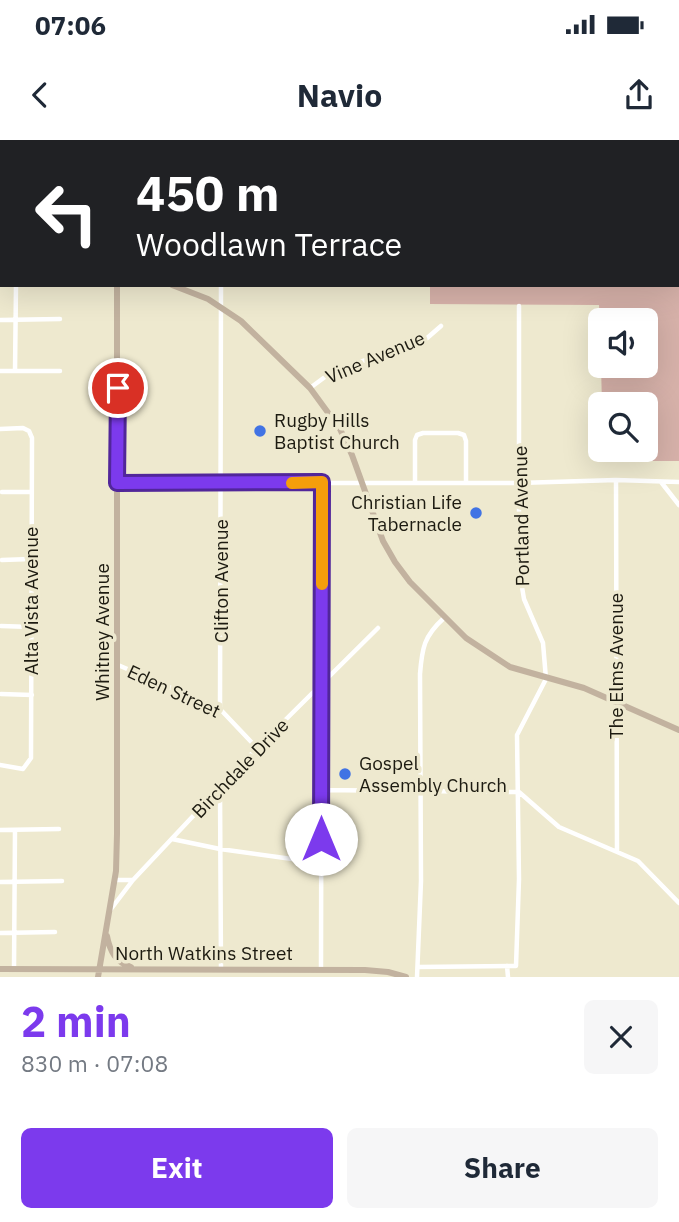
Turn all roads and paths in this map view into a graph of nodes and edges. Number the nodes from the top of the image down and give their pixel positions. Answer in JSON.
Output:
{"nodes":[{"id":1,"x":16,"y":287,"type":"edge"},
{"id":2,"x":117,"y":287,"type":"edge"},
{"id":3,"x":177,"y":287,"type":"edge"},
{"id":4,"x":221,"y":287,"type":"edge"},
{"id":5,"x":519,"y":306,"type":"dead end"},
{"id":6,"x":221,"y":307,"type":"junction"},
{"id":7,"x":60,"y":319,"type":"dead end"},
{"id":8,"x":0,"y":320,"type":"edge"},
{"id":9,"x":16,"y":320,"type":"junction"},
{"id":10,"x":441,"y":326,"type":"dead end"},
{"id":11,"x":0,"y":371,"type":"edge"},
{"id":12,"x":15,"y":371,"type":"junction"},
{"id":13,"x":60,"y":371,"type":"dead end"},
{"id":14,"x":310,"y":388,"type":"junction"},
{"id":15,"x":0,"y":429,"type":"edge"},
{"id":16,"x":616,"y":480,"type":"junction"},
{"id":17,"x":322,"y":482,"type":"junction"},
{"id":18,"x":362,"y":482,"type":"junction"},
{"id":19,"x":415,"y":482,"type":"junction"},
{"id":20,"x":466,"y":482,"type":"junction"},
{"id":21,"x":661,"y":482,"type":"junction"},
{"id":22,"x":679,"y":482,"type":"edge"},
{"id":23,"x":117,"y":483,"type":"junction"},
{"id":24,"x":519,"y":483,"type":"junction"},
{"id":25,"x":221,"y":485,"type":"junction"},
{"id":26,"x":2,"y":492,"type":"edge"},
{"id":27,"x":31,"y":492,"type":"junction"},
{"id":28,"x":679,"y":505,"type":"edge"},
{"id":29,"x":31,"y":559,"type":"junction"},
{"id":30,"x":2,"y":560,"type":"dead end"},
{"id":31,"x":444,"y":618,"type":"junction"},
{"id":32,"x":1,"y":626,"type":"edge"},
{"id":33,"x":32,"y":627,"type":"junction"},
{"id":34,"x":378,"y":628,"type":"dead end"},
{"id":35,"x":118,"y":665,"type":"junction"},
{"id":36,"x":546,"y":679,"type":"junction"},
{"id":37,"x":323,"y":684,"type":"junction"},
{"id":38,"x":1,"y":694,"type":"edge"},
{"id":39,"x":32,"y":695,"type":"junction"},
{"id":40,"x":616,"y":703,"type":"junction"},
{"id":41,"x":220,"y":709,"type":"junction"},
{"id":42,"x":679,"y":730,"type":"edge"},
{"id":43,"x":257,"y":748,"type":"junction"},
{"id":44,"x":0,"y":765,"type":"edge"},
{"id":45,"x":220,"y":788,"type":"junction"},
{"id":46,"x":321,"y":790,"type":"junction"},
{"id":47,"x":421,"y":792,"type":"junction"},
{"id":48,"x":519,"y":792,"type":"junction"},
{"id":49,"x":59,"y":829,"type":"dead end"},
{"id":50,"x":0,"y":830,"type":"edge"},
{"id":51,"x":15,"y":830,"type":"junction"},
{"id":52,"x":172,"y":839,"type":"junction"},
{"id":53,"x":220,"y":849,"type":"junction"},
{"id":54,"x":617,"y":852,"type":"junction"},
{"id":55,"x":321,"y":863,"type":"junction"},
{"id":56,"x":115,"y":880,"type":"junction"},
{"id":57,"x":133,"y":880,"type":"junction"},
{"id":58,"x":62,"y":881,"type":"dead end"},
{"id":59,"x":0,"y":882,"type":"edge"},
{"id":60,"x":14,"y":882,"type":"junction"},
{"id":61,"x":679,"y":903,"type":"edge"},
{"id":62,"x":111,"y":909,"type":"junction"},
{"id":63,"x":55,"y":932,"type":"dead end"},
{"id":64,"x":106,"y":932,"type":"junction"},
{"id":65,"x":0,"y":933,"type":"edge"},
{"id":66,"x":14,"y":933,"type":"junction"},
{"id":67,"x":507,"y":966,"type":"junction"},
{"id":68,"x":418,"y":967,"type":"junction"},
{"id":69,"x":14,"y":968,"type":"junction"},
{"id":70,"x":99,"y":968,"type":"junction"},
{"id":71,"x":0,"y":969,"type":"edge"},
{"id":72,"x":136,"y":969,"type":"junction"},
{"id":73,"x":321,"y":969,"type":"junction"},
{"id":74,"x":221,"y":970,"type":"junction"},
{"id":75,"x":98,"y":977,"type":"edge"},
{"id":76,"x":406,"y":977,"type":"edge"},
{"id":77,"x":417,"y":977,"type":"edge"},
{"id":78,"x":508,"y":977,"type":"edge"}],
"edges":[{"from":1,"to":9,"type":"street"},
{"from":2,"to":23,"type":"main road","name":"Whitney Avenue"},
{"from":3,"to":6,"type":"main road"},
{"from":4,"to":6,"type":"street","name":"Clifton Avenue"},
{"from":5,"to":24,"type":"street","name":"Portland Avenue"},
{"from":6,"to":14,"type":"main road"},
{"from":6,"to":25,"type":"street","name":"Clifton Avenue"},
{"from":7,"to":9,"type":"street"},
{"from":8,"to":9,"type":"street"},
{"from":9,"to":12,"type":"street"},
{"from":10,"to":14,"type":"street","name":"Vine Avenue"},
{"from":11,"to":12,"type":"street"},
{"from":12,"to":13,"type":"street"},
{"from":14,"to":18,"type":"main road"},
{"from":15,"to":27,"type":"street","name":"Alta Vista Avenue"},
{"from":16,"to":21,"type":"street"},
{"from":16,"to":24,"type":"street"},
{"from":16,"to":40,"type":"street","name":"The Elms Avenue"},
{"from":17,"to":18,"type":"street"},
{"from":17,"to":25,"type":"street"},
{"from":17,"to":37,"type":"street"},
{"from":18,"to":19,"type":"street"},
{"from":18,"to":31,"type":"main road"},
{"from":19,"to":20,"type":"street"},
{"from":19,"to":20,"type":"street"},
{"from":20,"to":24,"type":"street"},
{"from":21,"to":22,"type":"street"},
{"from":21,"to":28,"type":"street"},
{"from":23,"to":25,"type":"street"},
{"from":23,"to":35,"type":"main road","name":"Whitney Avenue"},
{"from":24,"to":36,"type":"street","name":"Portland Avenue"},
{"from":25,"to":41,"type":"street","name":"Clifton Avenue"},
{"from":26,"to":27,"type":"street"},
{"from":27,"to":29,"type":"street","name":"Alta Vista Avenue"},
{"from":29,"to":30,"type":"street"},
{"from":29,"to":33,"type":"street","name":"Alta Vista Avenue"},
{"from":31,"to":36,"type":"main road"},
{"from":31,"to":47,"type":"street"},
{"from":32,"to":33,"type":"street"},
{"from":33,"to":39,"type":"street","name":"Alta Vista Avenue"},
{"from":34,"to":37,"type":"street","name":"Birchdale Drive"},
{"from":35,"to":41,"type":"street","name":"Eden Street"},
{"from":35,"to":56,"type":"main road","name":"Whitney Avenue"},
{"from":36,"to":40,"type":"main road"},
{"from":36,"to":48,"type":"street"},
{"from":37,"to":43,"type":"street","name":"Birchdale Drive"},
{"from":37,"to":46,"type":"street"},
{"from":38,"to":39,"type":"street"},
{"from":39,"to":44,"type":"street","name":"Alta Vista Avenue"},
{"from":40,"to":42,"type":"main road"},
{"from":40,"to":54,"type":"street","name":"The Elms Avenue"},
{"from":41,"to":43,"type":"street","name":"Eden Street"},
{"from":43,"to":45,"type":"street","name":"Birchdale Drive"},
{"from":45,"to":52,"type":"street","name":"Birchdale Drive"},
{"from":45,"to":53,"type":"street"},
{"from":46,"to":47,"type":"street"},
{"from":46,"to":55,"type":"street"},
{"from":47,"to":48,"type":"street"},
{"from":47,"to":68,"type":"street"},
{"from":48,"to":54,"type":"street"},
{"from":48,"to":67,"type":"street"},
{"from":49,"to":51,"type":"street"},
{"from":50,"to":51,"type":"street"},
{"from":51,"to":60,"type":"street"},
{"from":52,"to":53,"type":"street"},
{"from":52,"to":57,"type":"street","name":"Birchdale Drive"},
{"from":53,"to":55,"type":"street"},
{"from":53,"to":74,"type":"street"},
{"from":54,"to":61,"type":"street"},
{"from":55,"to":73,"type":"street"},
{"from":56,"to":57,"type":"street"},
{"from":56,"to":62,"type":"main road","name":"Whitney Avenue"},
{"from":57,"to":62,"type":"street","name":"Birchdale Drive"},
{"from":58,"to":60,"type":"street"},
{"from":59,"to":60,"type":"street"},
{"from":60,"to":66,"type":"street"},
{"from":62,"to":64,"type":"main road","name":"Whitney Avenue"},
{"from":63,"to":66,"type":"street"},
{"from":64,"to":70,"type":"main road","name":"Whitney Avenue"},
{"from":64,"to":72,"type":"main road"},
{"from":65,"to":66,"type":"street"},
{"from":66,"to":69,"type":"street"},
{"from":67,"to":68,"type":"street"},
{"from":67,"to":78,"type":"street"},
{"from":68,"to":77,"type":"street"},
{"from":69,"to":70,"type":"main road","name":"North Watkins Street"},
{"from":69,"to":71,"type":"main road","name":"North Watkins Street"},
{"from":70,"to":72,"type":"main road","name":"North Watkins Street"},
{"from":70,"to":75,"type":"main road","name":"Whitney Avenue"},
{"from":72,"to":74,"type":"main road","name":"North Watkins Street"},
{"from":73,"to":74,"type":"main road","name":"North Watkins Street"},
{"from":73,"to":76,"type":"main road","name":"North Watkins Street"}]}
